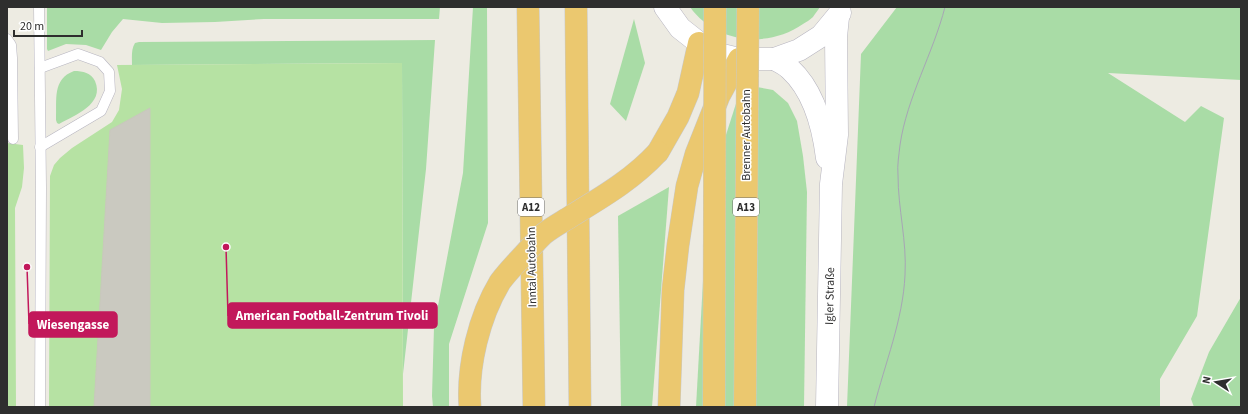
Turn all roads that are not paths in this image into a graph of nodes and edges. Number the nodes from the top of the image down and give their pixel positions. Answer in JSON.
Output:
{"nodes":[{"id":1,"x":39,"y":7,"type":"edge"},
{"id":2,"x":528,"y":7,"type":"edge"},
{"id":3,"x":576,"y":7,"type":"edge"},
{"id":4,"x":665,"y":7,"type":"edge"},
{"id":5,"x":715,"y":7,"type":"edge"},
{"id":6,"x":748,"y":7,"type":"edge"},
{"id":7,"x":841,"y":12,"type":"edge"},
{"id":8,"x":7,"y":39,"type":"edge"},
{"id":9,"x":699,"y":44,"type":"junction"},
{"id":10,"x":774,"y":58,"type":"junction"},
{"id":11,"x":740,"y":59,"type":"junction"},
{"id":12,"x":40,"y":68,"type":"junction"},
{"id":13,"x":13,"y":139,"type":"dead end"},
{"id":14,"x":40,"y":147,"type":"junction"},
{"id":15,"x":831,"y":184,"type":"junction"},
{"id":16,"x":40,"y":407,"type":"edge"},
{"id":17,"x":470,"y":407,"type":"edge"},
{"id":18,"x":534,"y":407,"type":"edge"},
{"id":19,"x":580,"y":407,"type":"edge"},
{"id":20,"x":669,"y":407,"type":"edge"},
{"id":21,"x":714,"y":407,"type":"edge"},
{"id":22,"x":745,"y":407,"type":"edge"},
{"id":23,"x":827,"y":407,"type":"edge"}],
"edges":[{"from":1,"to":12,"type":"lane"},
{"from":2,"to":18,"type":"highway","name":"Inntal Autobahn","number":"A12"},
{"from":3,"to":19,"type":"highway"},
{"from":4,"to":9,"type":"main road"},
{"from":5,"to":21,"type":"highway","bridge":true},
{"from":6,"to":22,"type":"highway","name":"Brenner Autobahn","number":"A13","bridge":true},
{"from":7,"to":10,"type":"main road"},
{"from":7,"to":15,"type":"main road","name":"Igler Straße"},
{"from":8,"to":13,"type":"lane"},
{"from":9,"to":11,"type":"main road"},
{"from":9,"to":17,"type":"highway","bridge":true},
{"from":10,"to":11,"type":"main road"},
{"from":10,"to":15,"type":"main road","name":"Igler Straße"},
{"from":11,"to":20,"type":"highway"},
{"from":12,"to":14,"type":"lane"},
{"from":12,"to":14,"type":"lane"},
{"from":14,"to":16,"type":"lane"},
{"from":15,"to":23,"type":"main road","name":"Igler Straße"}]}
